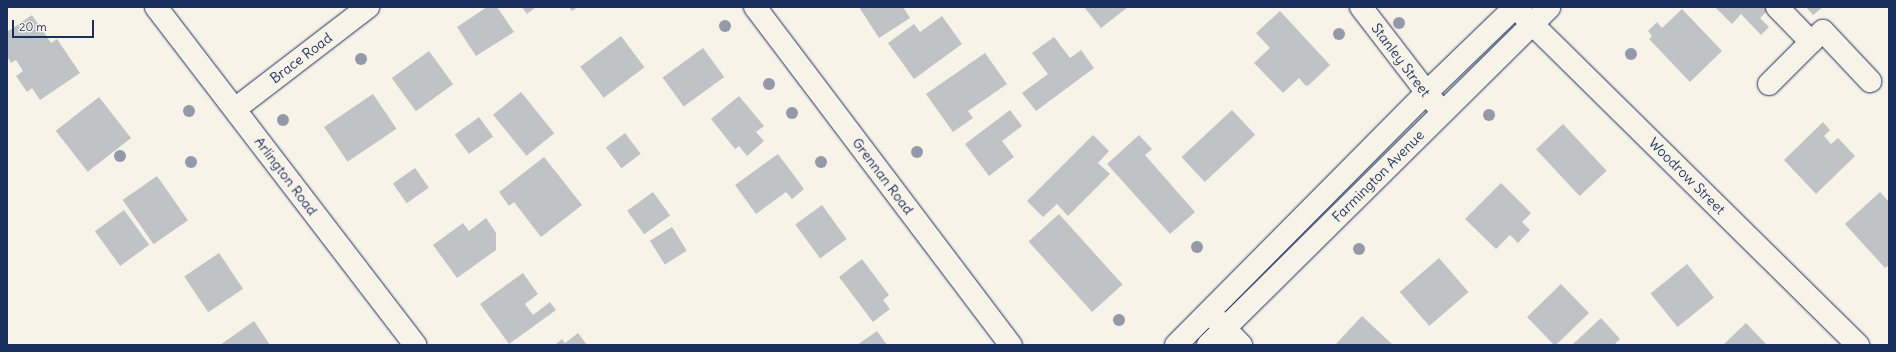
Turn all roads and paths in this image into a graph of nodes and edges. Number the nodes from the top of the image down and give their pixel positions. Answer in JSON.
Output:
{"nodes":[{"id":1,"x":156,"y":7,"type":"edge"},
{"id":2,"x":368,"y":7,"type":"edge"},
{"id":3,"x":755,"y":7,"type":"edge"},
{"id":4,"x":1361,"y":7,"type":"edge"},
{"id":5,"x":1515,"y":7,"type":"edge"},
{"id":6,"x":1549,"y":7,"type":"edge"},
{"id":7,"x":1777,"y":7,"type":"edge"},
{"id":8,"x":1532,"y":24,"type":"junction"},
{"id":9,"x":1811,"y":42,"type":"junction"},
{"id":10,"x":1870,"y":81,"type":"dead end"},
{"id":11,"x":1769,"y":84,"type":"dead end"},
{"id":12,"x":1426,"y":93,"type":"junction"},
{"id":13,"x":234,"y":109,"type":"junction"},
{"id":14,"x":1442,"y":112,"type":"junction"},
{"id":15,"x":1210,"y":312,"type":"junction"},
{"id":16,"x":1225,"y":328,"type":"junction"},
{"id":17,"x":415,"y":345,"type":"edge"},
{"id":18,"x":1011,"y":345,"type":"edge"},
{"id":19,"x":1176,"y":345,"type":"edge"},
{"id":20,"x":1208,"y":345,"type":"edge"},
{"id":21,"x":1241,"y":345,"type":"edge"},
{"id":22,"x":1858,"y":345,"type":"edge"}],
"edges":[{"from":1,"to":13,"type":"street","name":"Arlington Road"},
{"from":2,"to":13,"type":"street","name":"Brace Road"},
{"from":3,"to":18,"type":"street","name":"Grennan Road"},
{"from":4,"to":12,"type":"street","name":"Stanley Street"},
{"from":5,"to":8,"type":"street","name":"Woodrow Street"},
{"from":5,"to":12,"type":"street","name":"Farmington Avenue"},
{"from":6,"to":8,"type":"street","name":"Farmington Avenue"},
{"from":7,"to":9,"type":"street"},
{"from":8,"to":14,"type":"street","name":"Farmington Avenue"},
{"from":8,"to":22,"type":"street","name":"Woodrow Street"},
{"from":9,"to":10,"type":"street"},
{"from":9,"to":11,"type":"street"},
{"from":12,"to":14,"type":"street","name":"Stanley Street"},
{"from":12,"to":15,"type":"street","name":"Farmington Avenue"},
{"from":13,"to":17,"type":"street","name":"Arlington Road"},
{"from":14,"to":16,"type":"street","name":"Farmington Avenue"},
{"from":15,"to":16,"type":"street"},
{"from":15,"to":19,"type":"street","name":"Farmington Avenue"},
{"from":16,"to":20,"type":"street","name":"Farmington Avenue"},
{"from":16,"to":21,"type":"street"}]}
